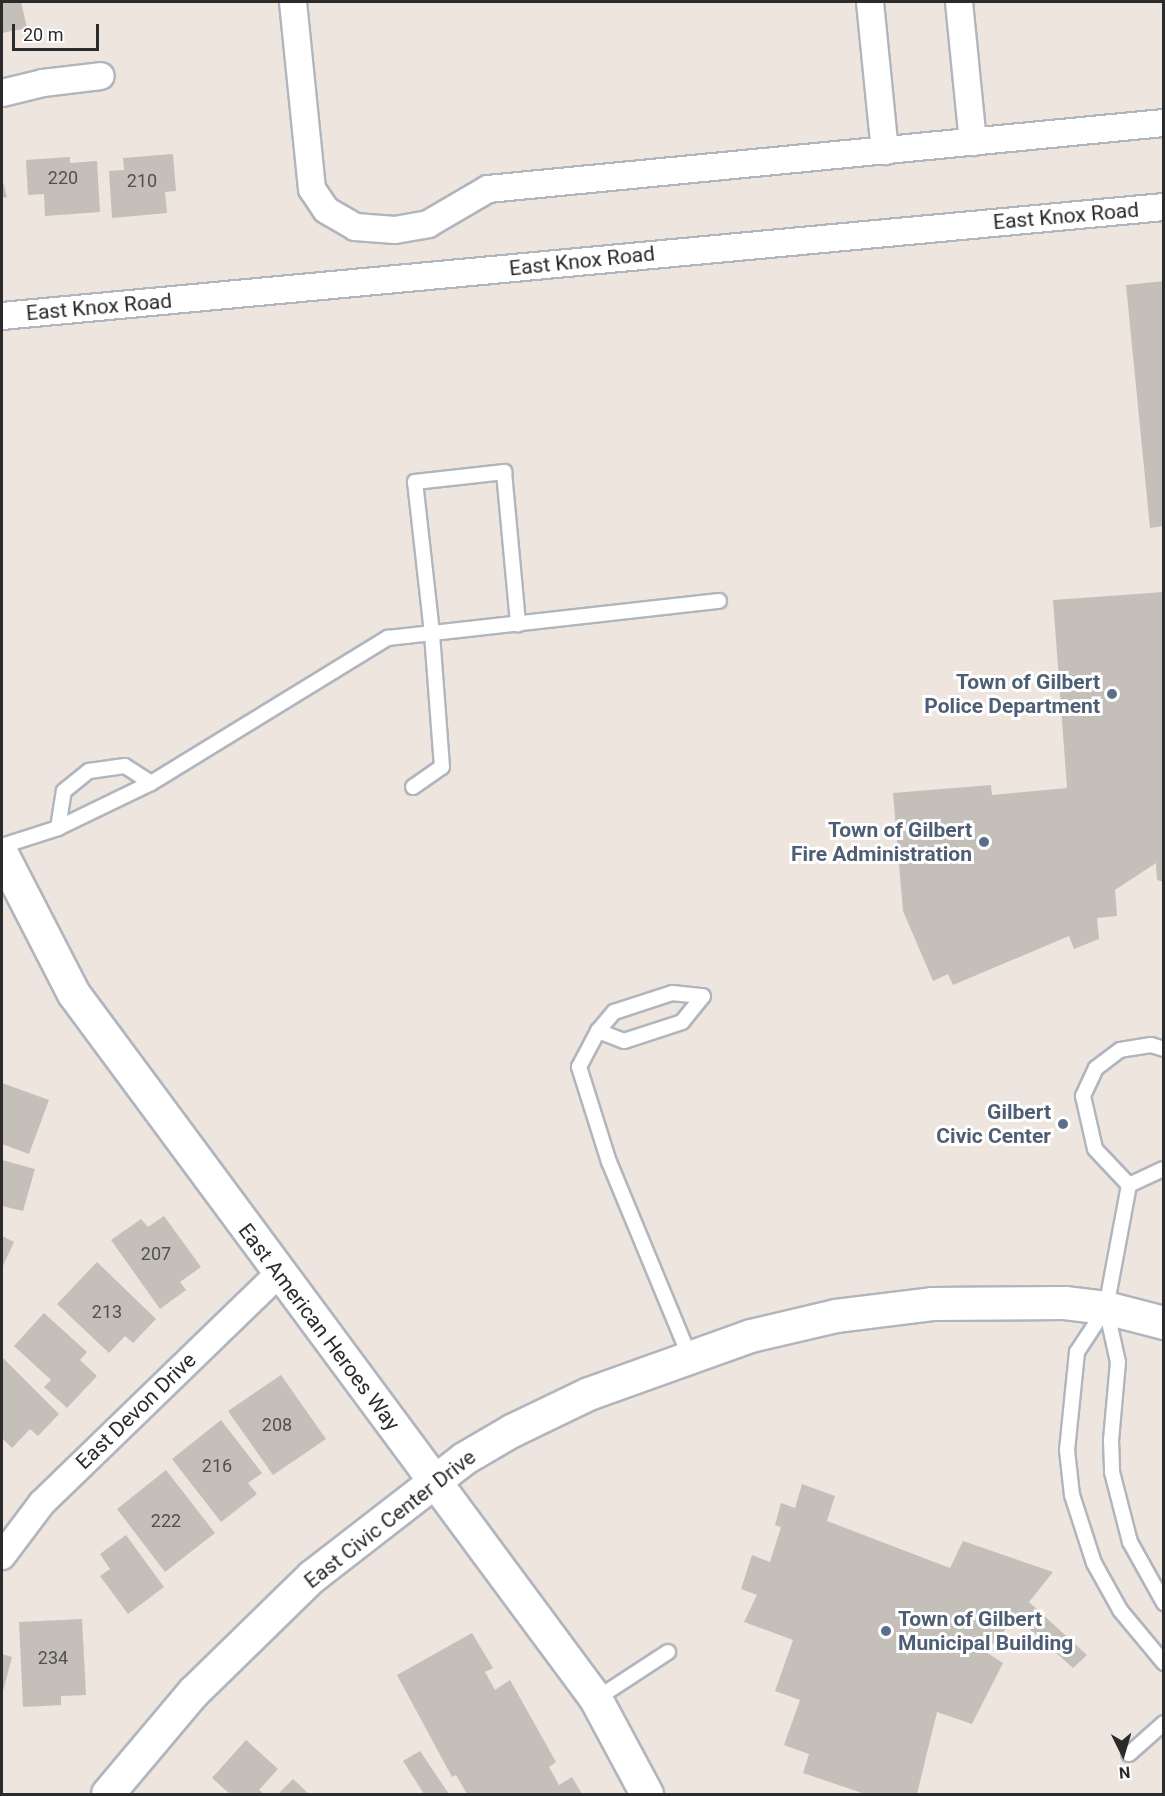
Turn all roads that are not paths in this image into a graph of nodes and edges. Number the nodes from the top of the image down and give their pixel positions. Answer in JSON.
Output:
{"nodes":[{"id":1,"x":294,"y":2,"type":"edge"},
{"id":2,"x":870,"y":2,"type":"edge"},
{"id":3,"x":959,"y":2,"type":"edge"},
{"id":4,"x":101,"y":76,"type":"dead end"},
{"id":5,"x":2,"y":93,"type":"edge"},
{"id":6,"x":1164,"y":123,"type":"edge"},
{"id":7,"x":973,"y":142,"type":"junction"},
{"id":8,"x":885,"y":151,"type":"junction"},
{"id":9,"x":1164,"y":207,"type":"edge"},
{"id":10,"x":2,"y":316,"type":"edge"},
{"id":11,"x":719,"y":601,"type":"dead end"},
{"id":12,"x":518,"y":624,"type":"junction"},
{"id":13,"x":432,"y":633,"type":"junction"},
{"id":14,"x":152,"y":783,"type":"junction"},
{"id":15,"x":413,"y":787,"type":"dead end"},
{"id":16,"x":58,"y":828,"type":"junction"},
{"id":17,"x":2,"y":846,"type":"edge"},
{"id":18,"x":2,"y":854,"type":"edge"},
{"id":19,"x":598,"y":1031,"type":"junction"},
{"id":20,"x":1164,"y":1049,"type":"edge"},
{"id":21,"x":1164,"y":1169,"type":"edge"},
{"id":22,"x":1129,"y":1185,"type":"junction"},
{"id":23,"x":279,"y":1273,"type":"junction"},
{"id":24,"x":1106,"y":1308,"type":"junction"},
{"id":25,"x":1164,"y":1323,"type":"edge"},
{"id":26,"x":690,"y":1355,"type":"junction"},
{"id":27,"x":434,"y":1480,"type":"junction"},
{"id":28,"x":2,"y":1556,"type":"edge"},
{"id":29,"x":1164,"y":1603,"type":"edge"},
{"id":30,"x":668,"y":1652,"type":"dead end"},
{"id":31,"x":1164,"y":1663,"type":"edge"},
{"id":32,"x":596,"y":1699,"type":"junction"},
{"id":33,"x":1164,"y":1723,"type":"edge"},
{"id":34,"x":1129,"y":1754,"type":"dead end"},
{"id":35,"x":108,"y":1794,"type":"edge"},
{"id":36,"x":646,"y":1794,"type":"edge"}],
"edges":[{"from":1,"to":8,"type":"street"},
{"from":2,"to":8,"type":"street"},
{"from":3,"to":7,"type":"street"},
{"from":4,"to":5,"type":"street"},
{"from":6,"to":7,"type":"street"},
{"from":7,"to":8,"type":"street"},
{"from":9,"to":10,"type":"street","name":"East Knox Road"},
{"from":11,"to":12,"type":"lane"},
{"from":12,"to":13,"type":"lane"},
{"from":12,"to":13,"type":"lane"},
{"from":13,"to":14,"type":"lane"},
{"from":13,"to":15,"type":"lane"},
{"from":14,"to":16,"type":"lane"},
{"from":14,"to":16,"type":"lane"},
{"from":16,"to":17,"type":"lane"},
{"from":18,"to":23,"type":"street","name":"East American Heroes Way"},
{"from":19,"to":19,"type":"lane"},
{"from":19,"to":26,"type":"lane"},
{"from":20,"to":22,"type":"lane"},
{"from":21,"to":22,"type":"lane"},
{"from":22,"to":24,"type":"lane"},
{"from":23,"to":27,"type":"street","name":"East American Heroes Way"},
{"from":23,"to":28,"type":"street","name":"East Devon Drive"},
{"from":24,"to":25,"type":"street","name":"East Civic Center Drive"},
{"from":24,"to":26,"type":"street","name":"East Civic Center Drive"},
{"from":24,"to":29,"type":"lane"},
{"from":24,"to":31,"type":"lane"},
{"from":26,"to":27,"type":"street","name":"East Civic Center Drive"},
{"from":27,"to":32,"type":"street","name":"East American Heroes Way"},
{"from":27,"to":35,"type":"street","name":"East Civic Center Drive"},
{"from":30,"to":32,"type":"lane"},
{"from":32,"to":36,"type":"street","name":"East American Heroes Way"},
{"from":33,"to":34,"type":"lane"}]}
